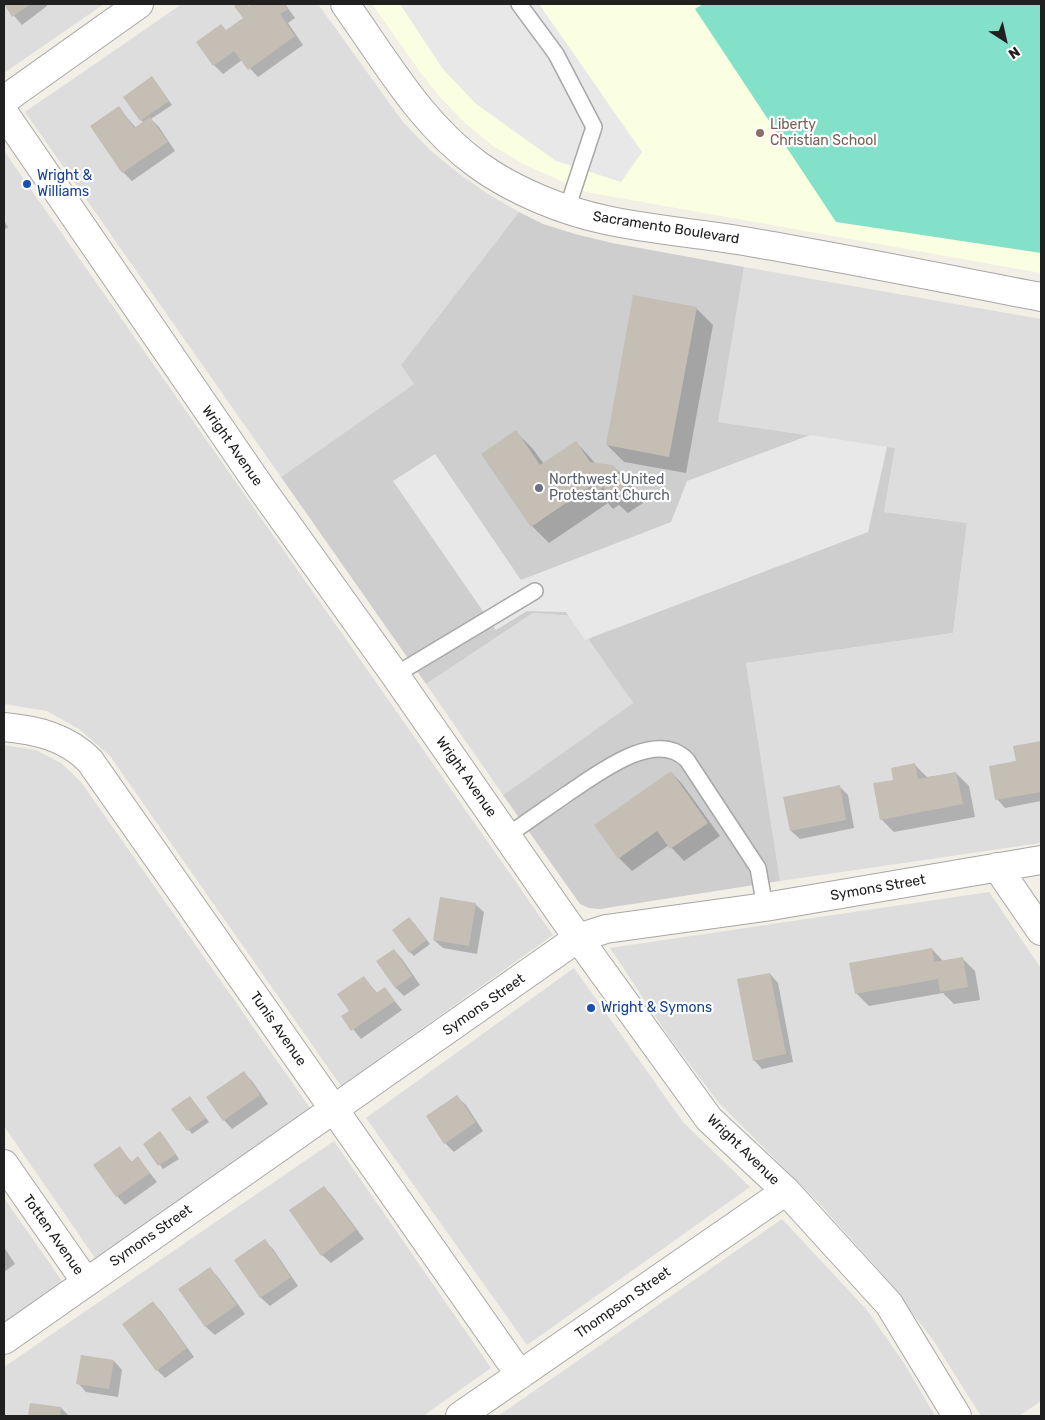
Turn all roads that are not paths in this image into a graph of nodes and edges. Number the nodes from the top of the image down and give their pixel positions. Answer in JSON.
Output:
{"nodes":[{"id":1,"x":139,"y":4,"type":"edge"},
{"id":2,"x":344,"y":4,"type":"edge"},
{"id":3,"x":519,"y":4,"type":"edge"},
{"id":4,"x":4,"y":100,"type":"edge"},
{"id":5,"x":4,"y":113,"type":"edge"},
{"id":6,"x":567,"y":209,"type":"junction"},
{"id":7,"x":1041,"y":297,"type":"edge"},
{"id":8,"x":535,"y":590,"type":"dead end"},
{"id":9,"x":395,"y":675,"type":"junction"},
{"id":10,"x":4,"y":727,"type":"edge"},
{"id":11,"x":507,"y":836,"type":"junction"},
{"id":12,"x":1041,"y":860,"type":"edge"},
{"id":13,"x":997,"y":867,"type":"junction"},
{"id":14,"x":765,"y":907,"type":"junction"},
{"id":15,"x":1041,"y":932,"type":"edge"},
{"id":16,"x":578,"y":938,"type":"junction"},
{"id":17,"x":335,"y":1109,"type":"junction"},
{"id":18,"x":4,"y":1164,"type":"edge"},
{"id":19,"x":786,"y":1191,"type":"junction"},
{"id":20,"x":86,"y":1282,"type":"junction"},
{"id":21,"x":4,"y":1340,"type":"edge"},
{"id":22,"x":520,"y":1375,"type":"junction"},
{"id":23,"x":460,"y":1416,"type":"edge"},
{"id":24,"x":957,"y":1416,"type":"edge"}],
"edges":[{"from":1,"to":4,"type":"street"},
{"from":2,"to":6,"type":"street","name":"Sacramento Boulevard"},
{"from":3,"to":6,"type":"lane"},
{"from":5,"to":9,"type":"street","name":"Wright Avenue"},
{"from":6,"to":7,"type":"street","name":"Sacramento Boulevard"},
{"from":8,"to":9,"type":"lane"},
{"from":9,"to":11,"type":"street","name":"Wright Avenue"},
{"from":10,"to":17,"type":"street","name":"Tunis Avenue"},
{"from":11,"to":14,"type":"lane"},
{"from":11,"to":16,"type":"street","name":"Wright Avenue"},
{"from":12,"to":13,"type":"street","name":"Symons Street"},
{"from":13,"to":14,"type":"street","name":"Symons Street"},
{"from":13,"to":15,"type":"street"},
{"from":14,"to":16,"type":"street","name":"Symons Street"},
{"from":16,"to":17,"type":"street","name":"Symons Street"},
{"from":16,"to":19,"type":"street","name":"Wright Avenue"},
{"from":17,"to":20,"type":"street","name":"Symons Street"},
{"from":17,"to":22,"type":"street","name":"Tunis Avenue"},
{"from":18,"to":20,"type":"street","name":"Totten Avenue"},
{"from":19,"to":22,"type":"street","name":"Thompson Street"},
{"from":19,"to":24,"type":"street","name":"Wright Avenue"},
{"from":20,"to":21,"type":"street","name":"Symons Street"},
{"from":22,"to":23,"type":"street","name":"Thompson Street"}]}
